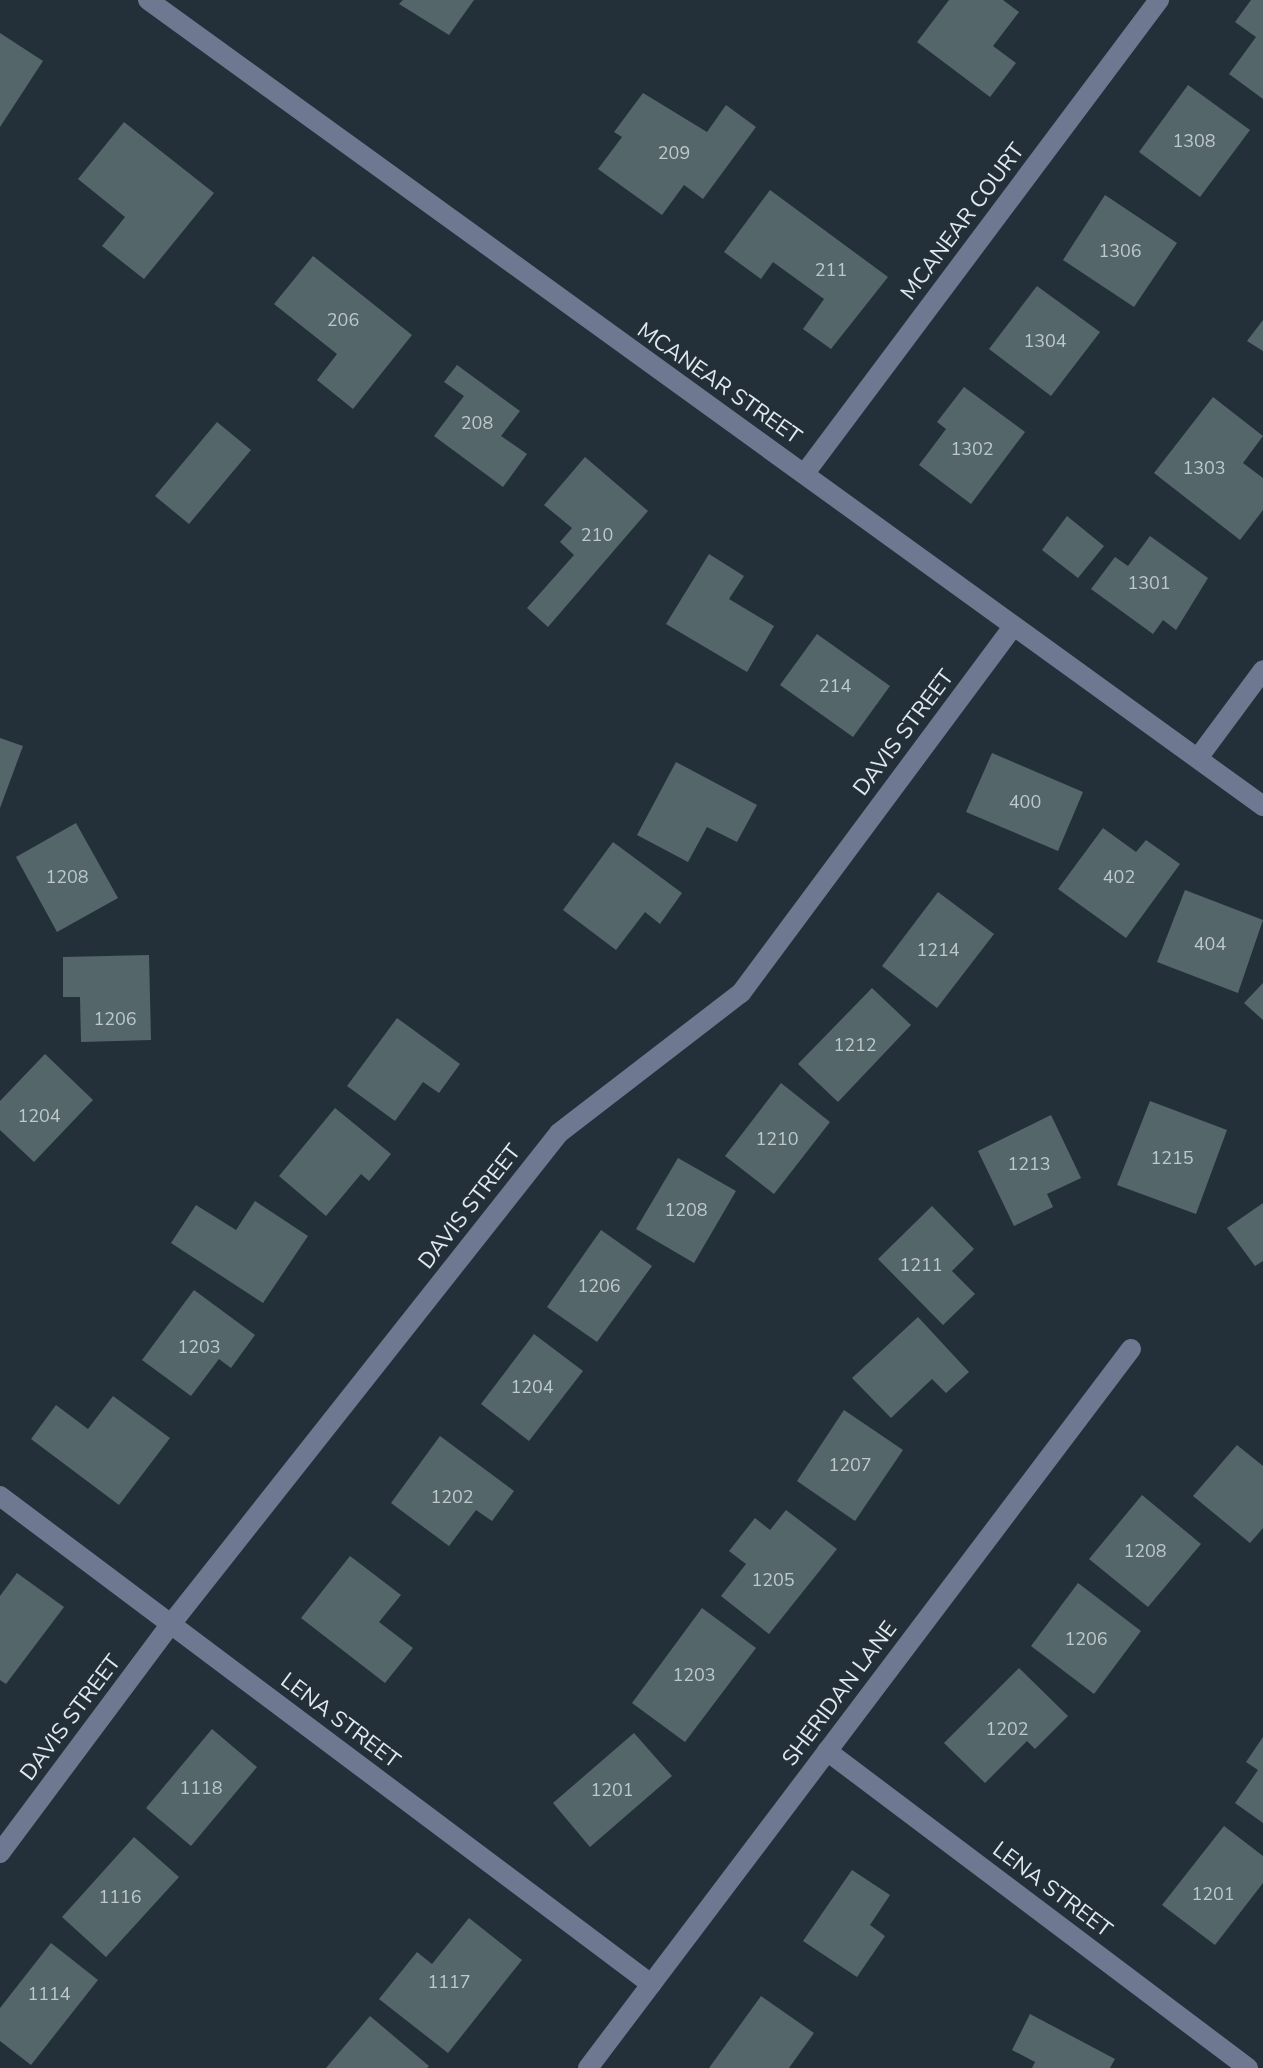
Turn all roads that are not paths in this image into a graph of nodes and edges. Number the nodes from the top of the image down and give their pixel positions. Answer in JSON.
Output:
{"nodes":[{"id":1,"x":148,"y":0,"type":"edge"},
{"id":2,"x":1159,"y":0,"type":"edge"},
{"id":3,"x":805,"y":473,"type":"junction"},
{"id":4,"x":1013,"y":627,"type":"junction"},
{"id":5,"x":1263,"y":670,"type":"edge"},
{"id":6,"x":1198,"y":758,"type":"junction"},
{"id":7,"x":1263,"y":806,"type":"edge"},
{"id":8,"x":1131,"y":1349,"type":"dead end"},
{"id":9,"x":0,"y":1496,"type":"edge"},
{"id":10,"x":171,"y":1624,"type":"junction"},
{"id":11,"x":827,"y":1751,"type":"junction"},
{"id":12,"x":0,"y":1853,"type":"edge"},
{"id":13,"x":651,"y":1984,"type":"junction"},
{"id":14,"x":1263,"y":2056,"type":"edge"},
{"id":15,"x":588,"y":2068,"type":"edge"},
{"id":16,"x":1251,"y":2068,"type":"edge"}],
"edges":[{"from":1,"to":3,"type":"street","name":"MCANEAR STREET"},
{"from":2,"to":3,"type":"street","name":"MCANEAR COURT"},
{"from":3,"to":4,"type":"street","name":"MCANEAR STREET"},
{"from":4,"to":6,"type":"street","name":"MCANEAR STREET"},
{"from":4,"to":10,"type":"street","name":"DAVIS STREET"},
{"from":5,"to":6,"type":"street"},
{"from":6,"to":7,"type":"street","name":"MCANEAR STREET"},
{"from":8,"to":11,"type":"street","name":"SHERIDAN LANE"},
{"from":9,"to":10,"type":"street","name":"LENA STREET"},
{"from":10,"to":12,"type":"street","name":"DAVIS STREET"},
{"from":10,"to":13,"type":"street","name":"LENA STREET"},
{"from":11,"to":13,"type":"street","name":"SHERIDAN LANE"},
{"from":11,"to":16,"type":"street","name":"LENA STREET"},
{"from":13,"to":15,"type":"street","name":"SHERIDAN LANE"},
{"from":14,"to":16,"type":"street"}]}
